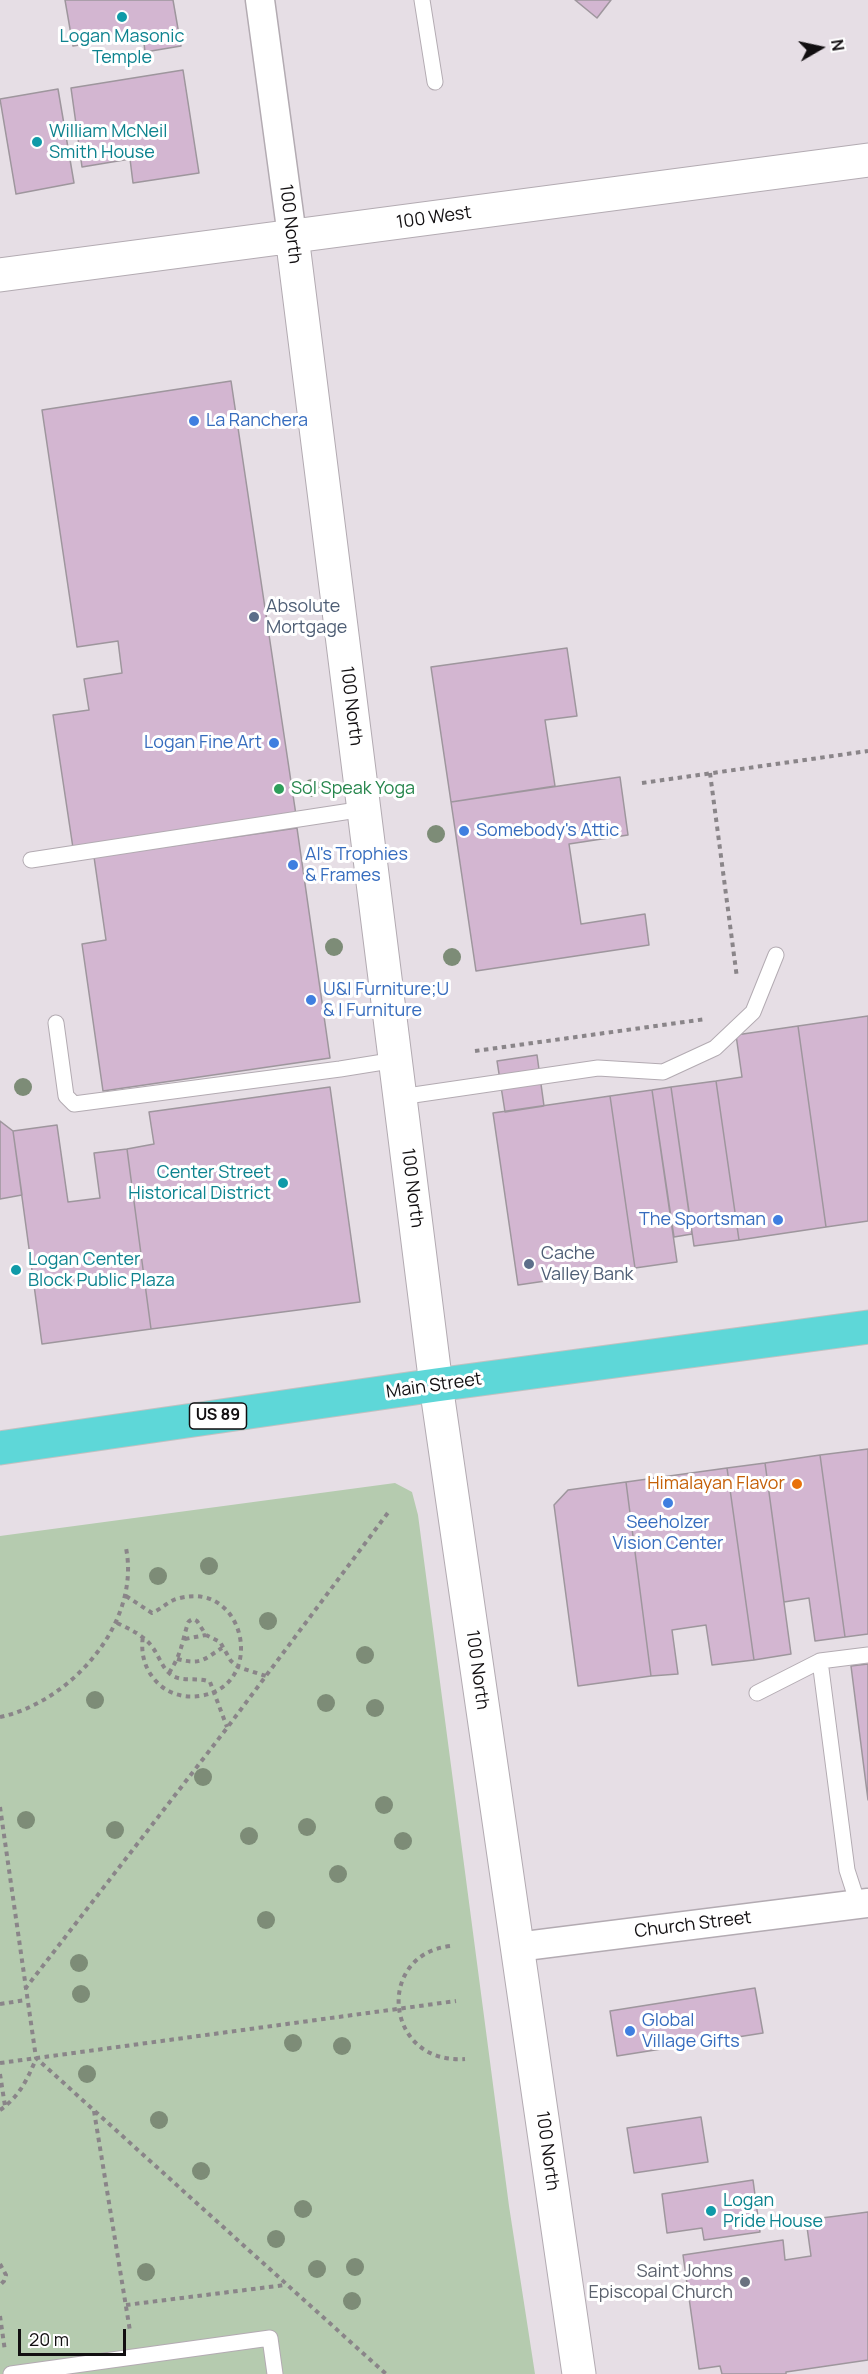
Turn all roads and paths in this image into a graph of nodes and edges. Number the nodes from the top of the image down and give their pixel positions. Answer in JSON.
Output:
{"nodes":[{"id":1,"x":260,"y":0,"type":"edge"},
{"id":2,"x":422,"y":0,"type":"edge"},
{"id":3,"x":435,"y":82,"type":"dead end"},
{"id":4,"x":868,"y":160,"type":"edge"},
{"id":5,"x":292,"y":236,"type":"junction"},
{"id":6,"x":0,"y":274,"type":"edge"},
{"id":7,"x":868,"y":751,"type":"edge"},
{"id":8,"x":710,"y":773,"type":"junction"},
{"id":9,"x":642,"y":783,"type":"dead end"},
{"id":10,"x":364,"y":810,"type":"junction"},
{"id":11,"x":31,"y":860,"type":"dead end"},
{"id":12,"x":776,"y":955,"type":"dead end"},
{"id":13,"x":737,"y":981,"type":"dead end"},
{"id":14,"x":710,"y":1018,"type":"dead end"},
{"id":15,"x":56,"y":1023,"type":"dead end"},
{"id":16,"x":475,"y":1051,"type":"dead end"},
{"id":17,"x":396,"y":1060,"type":"junction"},
{"id":18,"x":400,"y":1097,"type":"junction"},
{"id":19,"x":868,"y":1327,"type":"edge"},
{"id":20,"x":436,"y":1385,"type":"junction"},
{"id":21,"x":0,"y":1448,"type":"edge"},
{"id":22,"x":390,"y":1510,"type":"dead end"},
{"id":23,"x":126,"y":1548,"type":"dead end"},
{"id":24,"x":126,"y":1596,"type":"junction"},
{"id":25,"x":117,"y":1623,"type":"junction"},
{"id":26,"x":206,"y":1635,"type":"junction"},
{"id":27,"x":143,"y":1636,"type":"junction"},
{"id":28,"x":185,"y":1639,"type":"junction"},
{"id":29,"x":222,"y":1648,"type":"junction"},
{"id":30,"x":868,"y":1654,"type":"edge"},
{"id":31,"x":177,"y":1659,"type":"junction"},
{"id":32,"x":820,"y":1661,"type":"junction"},
{"id":33,"x":238,"y":1667,"type":"junction"},
{"id":34,"x":169,"y":1673,"type":"junction"},
{"id":35,"x":266,"y":1676,"type":"junction"},
{"id":36,"x":213,"y":1692,"type":"junction"},
{"id":37,"x":757,"y":1693,"type":"dead end"},
{"id":38,"x":0,"y":1717,"type":"edge"},
{"id":39,"x":227,"y":1728,"type":"junction"},
{"id":40,"x":0,"y":1807,"type":"edge"},
{"id":41,"x":863,"y":1903,"type":"edge"},
{"id":42,"x":450,"y":1946,"type":"dead end"},
{"id":43,"x":517,"y":1947,"type":"junction"},
{"id":44,"x":25,"y":1990,"type":"junction"},
{"id":45,"x":26,"y":2000,"type":"junction"},
{"id":46,"x":456,"y":2001,"type":"dead end"},
{"id":47,"x":0,"y":2004,"type":"edge"},
{"id":48,"x":399,"y":2010,"type":"junction"},
{"id":49,"x":36,"y":2058,"type":"junction"},
{"id":50,"x":465,"y":2058,"type":"dead end"},
{"id":51,"x":0,"y":2063,"type":"edge"},
{"id":52,"x":0,"y":2074,"type":"edge"},
{"id":53,"x":5,"y":2106,"type":"junction"},
{"id":54,"x":0,"y":2110,"type":"edge"},
{"id":55,"x":93,"y":2110,"type":"junction"},
{"id":56,"x":0,"y":2264,"type":"edge"},
{"id":57,"x":0,"y":2285,"type":"edge"},
{"id":58,"x":286,"y":2285,"type":"junction"},
{"id":59,"x":126,"y":2305,"type":"junction"},
{"id":60,"x":0,"y":2316,"type":"edge"},
{"id":61,"x":131,"y":2340,"type":"dead end"},
{"id":62,"x":9,"y":2368,"type":"edge"},
{"id":63,"x":275,"y":2374,"type":"edge"},
{"id":64,"x":386,"y":2374,"type":"edge"},
{"id":65,"x":579,"y":2374,"type":"edge"}],
"edges":[{"from":1,"to":5,"type":"street","name":"100 North"},
{"from":2,"to":3,"type":"lane"},
{"from":4,"to":5,"type":"street","name":"100 West"},
{"from":5,"to":6,"type":"street","name":"100 West"},
{"from":5,"to":10,"type":"street","name":"100 North"},
{"from":7,"to":8,"type":"path"},
{"from":8,"to":9,"type":"path"},
{"from":8,"to":13,"type":"path"},
{"from":10,"to":11,"type":"lane"},
{"from":10,"to":17,"type":"street","name":"100 North"},
{"from":12,"to":18,"type":"lane"},
{"from":14,"to":16,"type":"path"},
{"from":15,"to":17,"type":"lane"},
{"from":17,"to":18,"type":"street","name":"100 North"},
{"from":18,"to":20,"type":"street","name":"100 North"},
{"from":19,"to":20,"type":"highway","name":"Main Street","number":"US 89"},
{"from":20,"to":21,"type":"highway","name":"Main Street","number":"US 89"},
{"from":20,"to":43,"type":"street","name":"100 North"},
{"from":22,"to":35,"type":"path"},
{"from":23,"to":24,"type":"path"},
{"from":24,"to":25,"type":"path"},
{"from":24,"to":33,"type":"path"},
{"from":25,"to":27,"type":"path"},
{"from":25,"to":38,"type":"path"},
{"from":26,"to":28,"type":"path"},
{"from":26,"to":28,"type":"path"},
{"from":26,"to":29,"type":"path"},
{"from":27,"to":34,"type":"path"},
{"from":27,"to":36,"type":"path"},
{"from":28,"to":31,"type":"path"},
{"from":29,"to":31,"type":"path"},
{"from":29,"to":33,"type":"path"},
{"from":30,"to":32,"type":"lane"},
{"from":31,"to":34,"type":"path"},
{"from":32,"to":37,"type":"lane"},
{"from":32,"to":41,"type":"lane"},
{"from":33,"to":35,"type":"path"},
{"from":33,"to":36,"type":"path"},
{"from":34,"to":36,"type":"path"},
{"from":35,"to":39,"type":"path"},
{"from":36,"to":39,"type":"path"},
{"from":39,"to":44,"type":"path"},
{"from":40,"to":44,"type":"path"},
{"from":41,"to":43,"type":"street","name":"Church Street"},
{"from":42,"to":48,"type":"path"},
{"from":43,"to":65,"type":"street","name":"100 North"},
{"from":44,"to":45,"type":"path"},
{"from":45,"to":47,"type":"path"},
{"from":45,"to":49,"type":"path"},
{"from":46,"to":48,"type":"path"},
{"from":48,"to":49,"type":"path"},
{"from":48,"to":50,"type":"path"},
{"from":49,"to":51,"type":"path"},
{"from":49,"to":53,"type":"path"},
{"from":49,"to":55,"type":"path"},
{"from":52,"to":53,"type":"path"},
{"from":53,"to":54,"type":"path"},
{"from":55,"to":58,"type":"path"},
{"from":55,"to":59,"type":"path"},
{"from":56,"to":57,"type":"path"},
{"from":58,"to":59,"type":"path"},
{"from":58,"to":64,"type":"path"},
{"from":59,"to":61,"type":"path"},
{"from":60,"to":62,"type":"path"},
{"from":62,"to":63,"type":"lane"}]}
